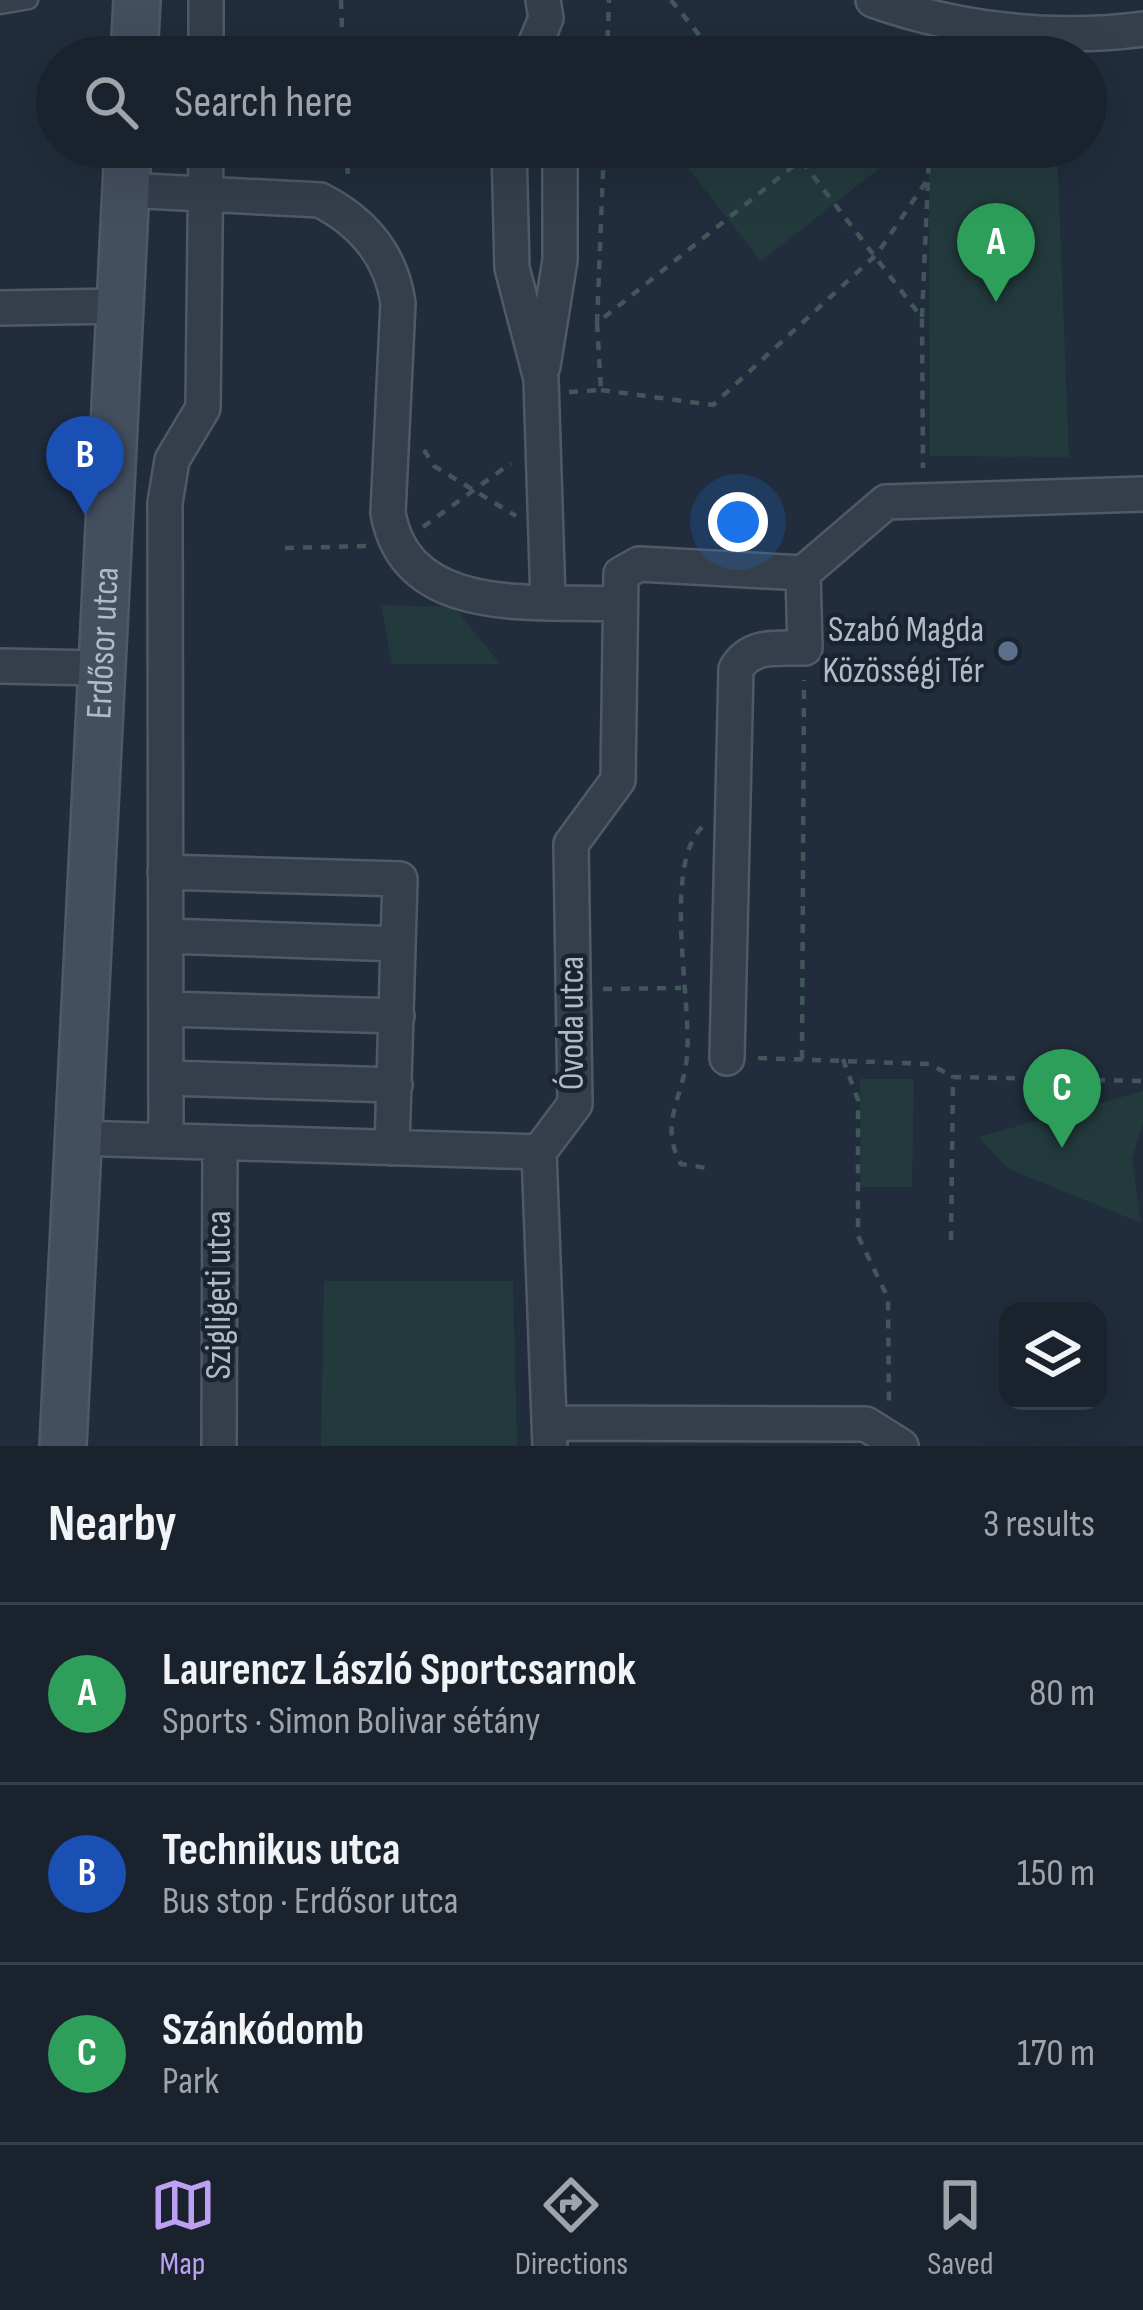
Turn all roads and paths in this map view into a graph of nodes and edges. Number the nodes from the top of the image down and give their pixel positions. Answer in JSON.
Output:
{"nodes":[{"id":1,"x":29,"y":0,"type":"edge"},
{"id":2,"x":137,"y":0,"type":"edge"},
{"id":3,"x":206,"y":0,"type":"edge"},
{"id":4,"x":341,"y":0,"type":"edge"},
{"id":5,"x":609,"y":0,"type":"edge"},
{"id":6,"x":671,"y":0,"type":"edge"},
{"id":7,"x":892,"y":3,"type":"edge"},
{"id":8,"x":0,"y":5,"type":"edge"},
{"id":9,"x":1143,"y":29,"type":"edge"},
{"id":10,"x":135,"y":36,"type":"edge"},
{"id":11,"x":206,"y":36,"type":"edge"},
{"id":12,"x":342,"y":36,"type":"edge"},
{"id":13,"x":608,"y":36,"type":"edge"},
{"id":14,"x":701,"y":36,"type":"edge"},
{"id":15,"x":206,"y":168,"type":"edge"},
{"id":16,"x":510,"y":168,"type":"edge"},
{"id":17,"x":560,"y":168,"type":"edge"},
{"id":18,"x":603,"y":168,"type":"edge"},
{"id":19,"x":791,"y":168,"type":"edge"},
{"id":20,"x":807,"y":168,"type":"edge"},
{"id":21,"x":928,"y":168,"type":"edge"},
{"id":22,"x":127,"y":169,"type":"edge"},
{"id":23,"x":928,"y":179,"type":"junction"},
{"id":24,"x":206,"y":194,"type":"junction"},
{"id":25,"x":877,"y":254,"type":"junction"},
{"id":26,"x":120,"y":306,"type":"junction"},
{"id":27,"x":0,"y":308,"type":"edge"},
{"id":28,"x":922,"y":318,"type":"junction"},
{"id":29,"x":597,"y":322,"type":"junction"},
{"id":30,"x":541,"y":387,"type":"junction"},
{"id":31,"x":601,"y":389,"type":"junction"},
{"id":32,"x":393,"y":406,"type":"junction"},
{"id":33,"x":511,"y":443,"type":"dead end"},
{"id":34,"x":475,"y":490,"type":"junction"},
{"id":35,"x":1143,"y":494,"type":"edge"},
{"id":36,"x":923,"y":500,"type":"junction"},
{"id":37,"x":546,"y":535,"type":"junction"},
{"id":38,"x":397,"y":545,"type":"junction"},
{"id":39,"x":285,"y":548,"type":"dead end"},
{"id":40,"x":803,"y":573,"type":"junction"},
{"id":41,"x":548,"y":601,"type":"junction"},
{"id":42,"x":618,"y":604,"type":"junction"},
{"id":43,"x":805,"y":648,"type":"junction"},
{"id":44,"x":0,"y":666,"type":"edge"},
{"id":45,"x":100,"y":668,"type":"junction"},
{"id":46,"x":734,"y":799,"type":"junction"},
{"id":47,"x":165,"y":872,"type":"junction"},
{"id":48,"x":166,"y":936,"type":"junction"},
{"id":49,"x":398,"y":944,"type":"junction"},
{"id":50,"x":683,"y":988,"type":"junction"},
{"id":51,"x":573,"y":990,"type":"junction"},
{"id":52,"x":166,"y":1010,"type":"junction"},
{"id":53,"x":397,"y":1016,"type":"junction"},
{"id":54,"x":728,"y":1058,"type":"junction"},
{"id":55,"x":802,"y":1058,"type":"junction"},
{"id":56,"x":687,"y":1059,"type":"junction"},
{"id":57,"x":843,"y":1059,"type":"junction"},
{"id":58,"x":953,"y":1076,"type":"junction"},
{"id":59,"x":167,"y":1078,"type":"junction"},
{"id":60,"x":1143,"y":1081,"type":"edge"},
{"id":61,"x":395,"y":1085,"type":"junction"},
{"id":62,"x":77,"y":1138,"type":"junction"},
{"id":63,"x":166,"y":1141,"type":"junction"},
{"id":64,"x":220,"y":1144,"type":"junction"},
{"id":65,"x":392,"y":1148,"type":"junction"},
{"id":66,"x":539,"y":1152,"type":"junction"},
{"id":67,"x":713,"y":1169,"type":"dead end"},
{"id":68,"x":951,"y":1240,"type":"dead end"},
{"id":69,"x":549,"y":1434,"type":"edge"},
{"id":70,"x":895,"y":1440,"type":"edge"},
{"id":71,"x":63,"y":1446,"type":"edge"},
{"id":72,"x":219,"y":1446,"type":"edge"}],
"edges":[{"from":1,"to":8,"type":"lane"},
{"from":2,"to":10,"type":"street"},
{"from":3,"to":11,"type":"street"},
{"from":4,"to":12,"type":"path"},
{"from":5,"to":13,"type":"path"},
{"from":6,"to":14,"type":"path"},
{"from":7,"to":9,"type":"street"},
{"from":15,"to":24,"type":"street"},
{"from":16,"to":30,"type":"street"},
{"from":17,"to":30,"type":"street"},
{"from":18,"to":29,"type":"path"},
{"from":19,"to":29,"type":"path"},
{"from":20,"to":25,"type":"path"},
{"from":21,"to":23,"type":"path"},
{"from":22,"to":24,"type":"street"},
{"from":22,"to":26,"type":"street","name":"Erdősor utca"},
{"from":23,"to":25,"type":"path"},
{"from":23,"to":28,"type":"path"},
{"from":24,"to":32,"type":"street"},
{"from":24,"to":47,"type":"street"},
{"from":25,"to":28,"type":"path"},
{"from":25,"to":31,"type":"path"},
{"from":26,"to":27,"type":"street"},
{"from":26,"to":45,"type":"street","name":"Erdősor utca"},
{"from":28,"to":36,"type":"path"},
{"from":29,"to":31,"type":"path"},
{"from":30,"to":31,"type":"path"},
{"from":30,"to":37,"type":"street"},
{"from":32,"to":34,"type":"path"},
{"from":32,"to":38,"type":"street"},
{"from":33,"to":34,"type":"path"},
{"from":34,"to":37,"type":"path"},
{"from":34,"to":38,"type":"path"},
{"from":35,"to":36,"type":"street"},
{"from":36,"to":40,"type":"street"},
{"from":37,"to":41,"type":"street"},
{"from":38,"to":39,"type":"path"},
{"from":38,"to":41,"type":"street"},
{"from":40,"to":42,"type":"street"},
{"from":40,"to":43,"type":"street"},
{"from":41,"to":42,"type":"street"},
{"from":42,"to":51,"type":"street","name":"Óvoda utca"},
{"from":43,"to":46,"type":"street"},
{"from":43,"to":55,"type":"path"},
{"from":44,"to":45,"type":"street"},
{"from":45,"to":62,"type":"street","name":"Erdősor utca"},
{"from":46,"to":50,"type":"path"},
{"from":46,"to":54,"type":"street"},
{"from":47,"to":48,"type":"street"},
{"from":47,"to":49,"type":"street"},
{"from":48,"to":49,"type":"street"},
{"from":48,"to":52,"type":"street"},
{"from":49,"to":53,"type":"street"},
{"from":50,"to":51,"type":"path"},
{"from":50,"to":56,"type":"path"},
{"from":51,"to":66,"type":"street","name":"Óvoda utca"},
{"from":52,"to":53,"type":"street"},
{"from":52,"to":59,"type":"street"},
{"from":53,"to":61,"type":"street"},
{"from":54,"to":55,"type":"path"},
{"from":54,"to":56,"type":"path"},
{"from":55,"to":57,"type":"path"},
{"from":56,"to":67,"type":"path"},
{"from":57,"to":58,"type":"path"},
{"from":57,"to":70,"type":"path"},
{"from":58,"to":60,"type":"path"},
{"from":58,"to":68,"type":"path"},
{"from":59,"to":61,"type":"street"},
{"from":59,"to":63,"type":"street"},
{"from":61,"to":65,"type":"street"},
{"from":62,"to":63,"type":"street"},
{"from":62,"to":71,"type":"street","name":"Erdősor utca"},
{"from":63,"to":64,"type":"street"},
{"from":64,"to":65,"type":"street"},
{"from":64,"to":72,"type":"street","name":"Szigligeti utca"},
{"from":65,"to":66,"type":"street"},
{"from":66,"to":69,"type":"street"},
{"from":69,"to":70,"type":"street"}]}
